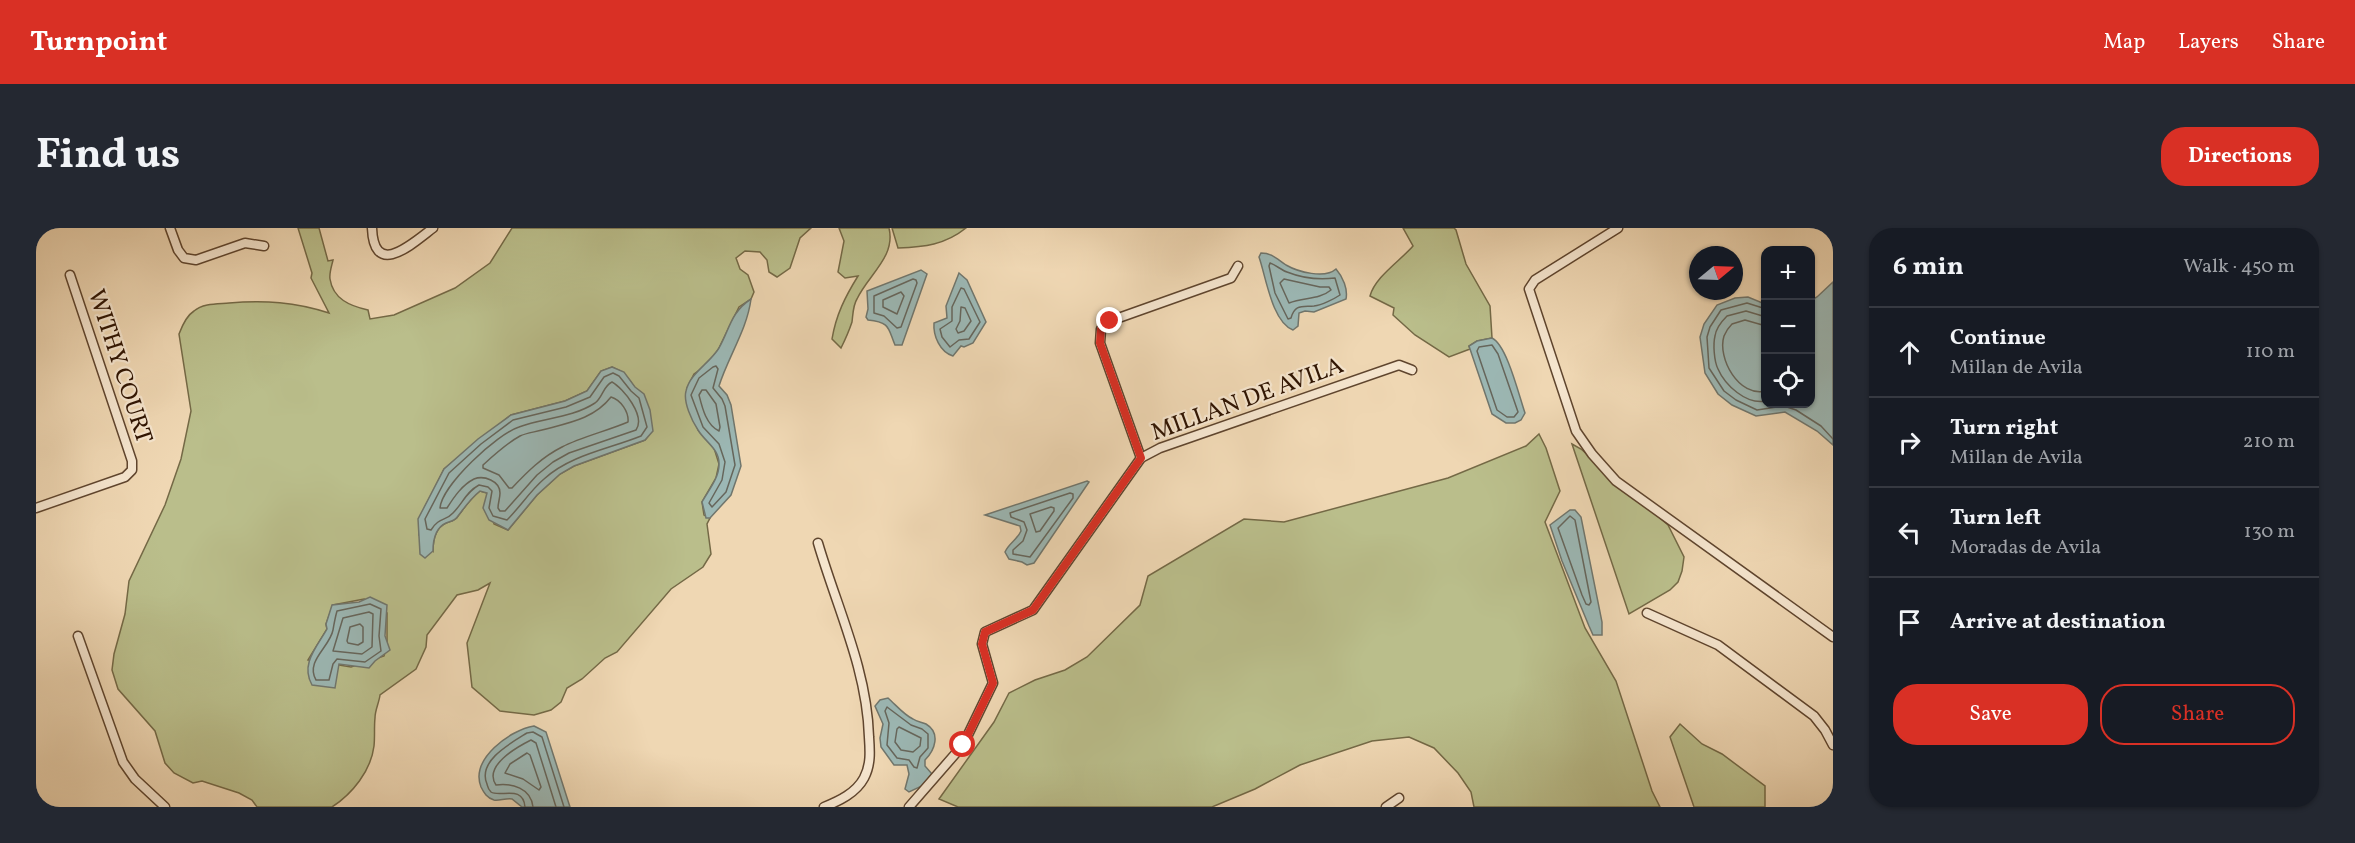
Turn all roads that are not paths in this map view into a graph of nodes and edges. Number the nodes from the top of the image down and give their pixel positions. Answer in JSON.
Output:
{"nodes":[{"id":1,"x":170,"y":228,"type":"edge"},
{"id":2,"x":372,"y":228,"type":"edge"},
{"id":3,"x":433,"y":228,"type":"edge"},
{"id":4,"x":1618,"y":228,"type":"edge"},
{"id":5,"x":264,"y":246,"type":"dead end"},
{"id":6,"x":1238,"y":266,"type":"dead end"},
{"id":7,"x":70,"y":275,"type":"dead end"},
{"id":8,"x":1412,"y":370,"type":"dead end"},
{"id":9,"x":1141,"y":458,"type":"junction"},
{"id":10,"x":36,"y":508,"type":"edge"},
{"id":11,"x":818,"y":543,"type":"dead end"},
{"id":12,"x":1647,"y":613,"type":"dead end"},
{"id":13,"x":78,"y":636,"type":"dead end"},
{"id":14,"x":1833,"y":637,"type":"edge"},
{"id":15,"x":1833,"y":745,"type":"edge"},
{"id":16,"x":1399,"y":798,"type":"dead end"},
{"id":17,"x":165,"y":807,"type":"edge"},
{"id":18,"x":824,"y":807,"type":"edge"},
{"id":19,"x":909,"y":807,"type":"edge"},
{"id":20,"x":1386,"y":807,"type":"edge"}],
"edges":[{"from":1,"to":5,"type":"street"},
{"from":2,"to":3,"type":"street"},
{"from":4,"to":14,"type":"street"},
{"from":6,"to":9,"type":"street"},
{"from":7,"to":10,"type":"street","name":"WITHY COURT"},
{"from":8,"to":9,"type":"street","name":"MILLAN DE AVILA"},
{"from":9,"to":19,"type":"street","name":"MILLAN DE AVILA"},
{"from":11,"to":18,"type":"street"},
{"from":12,"to":15,"type":"street"},
{"from":13,"to":17,"type":"street"},
{"from":16,"to":20,"type":"street"}]}
